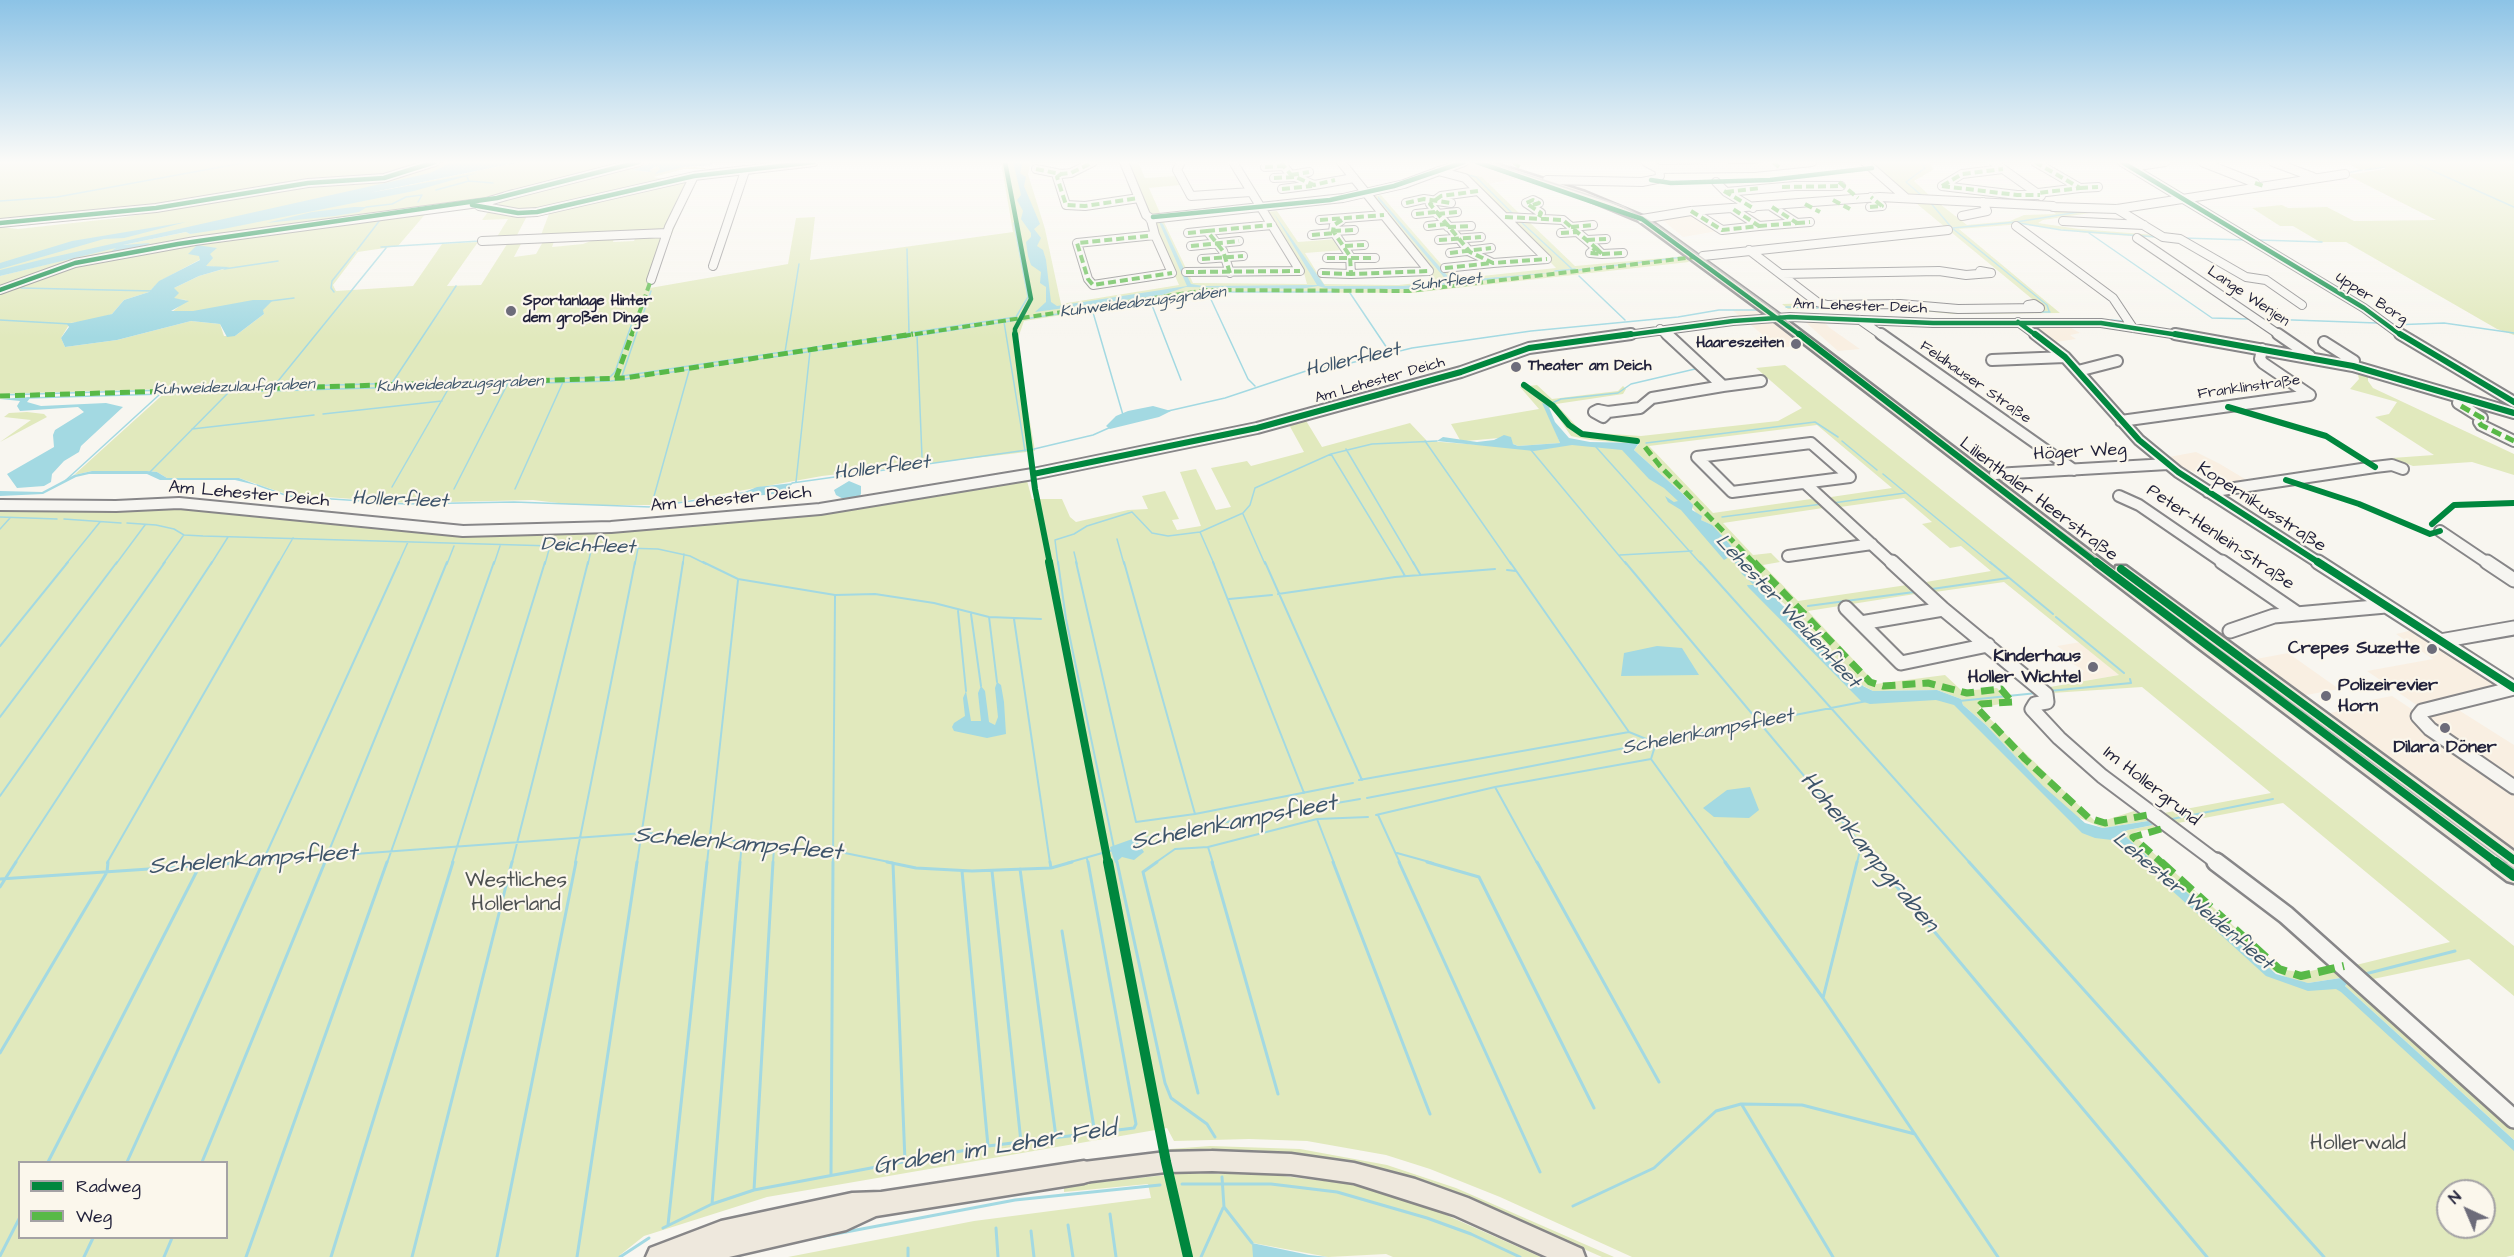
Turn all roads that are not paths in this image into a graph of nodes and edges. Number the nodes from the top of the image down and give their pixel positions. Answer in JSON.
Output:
{"nodes":[{"id":1,"x":30,"y":221,"type":"edge"},
{"id":2,"x":347,"y":221,"type":"edge"},
{"id":3,"x":673,"y":221,"type":"edge"},
{"id":4,"x":728,"y":221,"type":"edge"},
{"id":5,"x":1151,"y":221,"type":"edge"},
{"id":6,"x":1269,"y":221,"type":"edge"},
{"id":7,"x":1341,"y":221,"type":"edge"},
{"id":8,"x":1389,"y":221,"type":"edge"},
{"id":9,"x":1442,"y":221,"type":"edge"},
{"id":10,"x":1509,"y":221,"type":"edge"},
{"id":11,"x":1564,"y":221,"type":"edge"},
{"id":12,"x":1650,"y":221,"type":"edge"},
{"id":13,"x":1650,"y":221,"type":"edge"},
{"id":14,"x":1707,"y":221,"type":"edge"},
{"id":15,"x":1751,"y":221,"type":"edge"},
{"id":16,"x":1793,"y":221,"type":"edge"},
{"id":17,"x":2063,"y":221,"type":"dead end"},
{"id":18,"x":2138,"y":221,"type":"edge"},
{"id":19,"x":2220,"y":221,"type":"edge"},
{"id":20,"x":1810,"y":222,"type":"dead end"},
{"id":21,"x":0,"y":223,"type":"edge"},
{"id":22,"x":1797,"y":223,"type":"junction"},
{"id":23,"x":1272,"y":225,"type":"junction"},
{"id":24,"x":1593,"y":225,"type":"dead end"},
{"id":25,"x":2145,"y":225,"type":"junction"},
{"id":26,"x":1428,"y":226,"type":"dead end"},
{"id":27,"x":1447,"y":226,"type":"junction"},
{"id":28,"x":1471,"y":226,"type":"dead end"},
{"id":29,"x":1759,"y":226,"type":"junction"},
{"id":30,"x":2016,"y":226,"type":"dead end"},
{"id":31,"x":1354,"y":230,"type":"dead end"},
{"id":32,"x":1574,"y":230,"type":"junction"},
{"id":33,"x":1948,"y":230,"type":"dead end"},
{"id":34,"x":1208,"y":231,"type":"junction"},
{"id":35,"x":1188,"y":232,"type":"dead end"},
{"id":36,"x":1334,"y":232,"type":"junction"},
{"id":37,"x":667,"y":233,"type":"junction"},
{"id":38,"x":1561,"y":234,"type":"dead end"},
{"id":39,"x":1155,"y":235,"type":"junction"},
{"id":40,"x":1312,"y":235,"type":"dead end"},
{"id":41,"x":1481,"y":237,"type":"dead end"},
{"id":42,"x":1459,"y":238,"type":"junction"},
{"id":43,"x":2137,"y":238,"type":"dead end"},
{"id":44,"x":1606,"y":239,"type":"dead end"},
{"id":45,"x":1439,"y":240,"type":"dead end"},
{"id":46,"x":1587,"y":240,"type":"junction"},
{"id":47,"x":1239,"y":241,"type":"dead end"},
{"id":48,"x":482,"y":242,"type":"dead end"},
{"id":49,"x":1215,"y":243,"type":"junction"},
{"id":50,"x":1364,"y":244,"type":"dead end"},
{"id":51,"x":1191,"y":246,"type":"dead end"},
{"id":52,"x":1345,"y":246,"type":"junction"},
{"id":53,"x":1491,"y":248,"type":"dead end"},
{"id":54,"x":1470,"y":250,"type":"junction"},
{"id":55,"x":1749,"y":250,"type":"junction"},
{"id":56,"x":1450,"y":253,"type":"dead end"},
{"id":57,"x":1623,"y":253,"type":"dead end"},
{"id":58,"x":1703,"y":255,"type":"junction"},
{"id":59,"x":1243,"y":256,"type":"dead end"},
{"id":60,"x":1224,"y":257,"type":"junction"},
{"id":61,"x":1327,"y":258,"type":"dead end"},
{"id":62,"x":1350,"y":258,"type":"junction"},
{"id":63,"x":1375,"y":258,"type":"dead end"},
{"id":64,"x":1202,"y":259,"type":"dead end"},
{"id":65,"x":1493,"y":263,"type":"junction"},
{"id":66,"x":713,"y":266,"type":"dead end"},
{"id":67,"x":1445,"y":268,"type":"dead end"},
{"id":68,"x":1186,"y":272,"type":"dead end"},
{"id":69,"x":1230,"y":273,"type":"junction"},
{"id":70,"x":1322,"y":273,"type":"dead end"},
{"id":71,"x":1782,"y":273,"type":"junction"},
{"id":72,"x":1983,"y":273,"type":"dead end"},
{"id":73,"x":1351,"y":274,"type":"junction"},
{"id":74,"x":651,"y":280,"type":"dead end"},
{"id":75,"x":0,"y":290,"type":"edge"},
{"id":76,"x":2302,"y":305,"type":"dead end"},
{"id":77,"x":2029,"y":307,"type":"dead end"},
{"id":78,"x":1784,"y":318,"type":"junction"},
{"id":79,"x":1859,"y":320,"type":"junction"},
{"id":80,"x":2018,"y":322,"type":"junction"},
{"id":81,"x":2133,"y":328,"type":"junction"},
{"id":82,"x":1660,"y":330,"type":"junction"},
{"id":83,"x":2324,"y":342,"type":"dead end"},
{"id":84,"x":2262,"y":351,"type":"junction"},
{"id":85,"x":2065,"y":357,"type":"junction"},
{"id":86,"x":2311,"y":357,"type":"junction"},
{"id":87,"x":1992,"y":360,"type":"dead end"},
{"id":88,"x":2117,"y":361,"type":"dead end"},
{"id":89,"x":2354,"y":364,"type":"junction"},
{"id":90,"x":2078,"y":371,"type":"junction"},
{"id":91,"x":1761,"y":381,"type":"dead end"},
{"id":92,"x":1723,"y":386,"type":"junction"},
{"id":93,"x":2514,"y":389,"type":"edge"},
{"id":94,"x":2492,"y":390,"type":"junction"},
{"id":95,"x":2459,"y":399,"type":"junction"},
{"id":96,"x":2514,"y":402,"type":"edge"},
{"id":97,"x":1608,"y":412,"type":"dead end"},
{"id":98,"x":2514,"y":413,"type":"edge"},
{"id":99,"x":2121,"y":421,"type":"junction"},
{"id":100,"x":2514,"y":441,"type":"edge"},
{"id":101,"x":2168,"y":464,"type":"junction"},
{"id":102,"x":2403,"y":469,"type":"dead end"},
{"id":103,"x":2074,"y":470,"type":"junction"},
{"id":104,"x":1995,"y":474,"type":"junction"},
{"id":105,"x":1805,"y":483,"type":"junction"},
{"id":106,"x":2208,"y":492,"type":"junction"},
{"id":107,"x":2119,"y":496,"type":"dead end"},
{"id":108,"x":0,"y":505,"type":"edge"},
{"id":109,"x":2440,"y":531,"type":"dead end"},
{"id":110,"x":1872,"y":544,"type":"junction"},
{"id":111,"x":1788,"y":556,"type":"dead end"},
{"id":112,"x":2514,"y":580,"type":"edge"},
{"id":113,"x":2386,"y":606,"type":"junction"},
{"id":114,"x":1846,"y":608,"type":"dead end"},
{"id":115,"x":1943,"y":609,"type":"junction"},
{"id":116,"x":2298,"y":614,"type":"junction"},
{"id":117,"x":1861,"y":622,"type":"junction"},
{"id":118,"x":2514,"y":628,"type":"edge"},
{"id":119,"x":2230,"y":631,"type":"dead end"},
{"id":120,"x":2440,"y":641,"type":"junction"},
{"id":121,"x":1988,"y":645,"type":"junction"},
{"id":122,"x":2514,"y":688,"type":"edge"},
{"id":123,"x":2514,"y":788,"type":"edge"},
{"id":124,"x":2514,"y":860,"type":"edge"},
{"id":125,"x":2514,"y":876,"type":"edge"},
{"id":126,"x":2514,"y":1119,"type":"edge"},
{"id":127,"x":1084,"y":1172,"type":"joint"},
{"id":128,"x":881,"y":1204,"type":"junction"},
{"id":129,"x":659,"y":1257,"type":"edge"},
{"id":130,"x":689,"y":1257,"type":"edge"},
{"id":131,"x":1573,"y":1257,"type":"edge"}],
"edges":[{"from":1,"to":21,"type":"street"},
{"from":2,"to":75,"type":"street"},
{"from":3,"to":37,"type":"street"},
{"from":4,"to":66,"type":"street"},
{"from":5,"to":39,"type":"street"},
{"from":6,"to":23,"type":"street"},
{"from":7,"to":36,"type":"street"},
{"from":8,"to":73,"type":"street"},
{"from":9,"to":27,"type":"street"},
{"from":10,"to":65,"type":"street"},
{"from":11,"to":32,"type":"street"},
{"from":12,"to":58,"type":"main road"},
{"from":13,"to":78,"type":"main road"},
{"from":14,"to":29,"type":"street"},
{"from":15,"to":29,"type":"street"},
{"from":16,"to":22,"type":"street"},
{"from":17,"to":25,"type":"street"},
{"from":18,"to":25,"type":"street"},
{"from":19,"to":94,"type":"street","name":"Upper Borg"},
{"from":20,"to":22,"type":"street"},
{"from":22,"to":29,"type":"street"},
{"from":23,"to":34,"type":"street"},
{"from":23,"to":69,"type":"street"},
{"from":24,"to":32,"type":"street"},
{"from":25,"to":76,"type":"street"},
{"from":26,"to":27,"type":"street"},
{"from":27,"to":28,"type":"street"},
{"from":27,"to":42,"type":"street"},
{"from":30,"to":81,"type":"street"},
{"from":31,"to":36,"type":"street"},
{"from":32,"to":38,"type":"street"},
{"from":32,"to":46,"type":"street"},
{"from":33,"to":55,"type":"street"},
{"from":34,"to":35,"type":"street"},
{"from":34,"to":49,"type":"street"},
{"from":36,"to":40,"type":"street"},
{"from":36,"to":52,"type":"street"},
{"from":37,"to":48,"type":"street"},
{"from":37,"to":74,"type":"street"},
{"from":39,"to":39,"type":"street"},
{"from":41,"to":42,"type":"street"},
{"from":42,"to":45,"type":"street"},
{"from":42,"to":54,"type":"street"},
{"from":43,"to":86,"type":"street","name":"Lange Wenjen"},
{"from":44,"to":46,"type":"street"},
{"from":46,"to":57,"type":"street"},
{"from":47,"to":49,"type":"street"},
{"from":49,"to":51,"type":"street"},
{"from":49,"to":60,"type":"street"},
{"from":50,"to":52,"type":"street"},
{"from":52,"to":62,"type":"street"},
{"from":53,"to":54,"type":"street"},
{"from":54,"to":56,"type":"street"},
{"from":54,"to":65,"type":"street"},
{"from":55,"to":58,"type":"street"},
{"from":55,"to":71,"type":"street"},
{"from":58,"to":78,"type":"main road"},
{"from":59,"to":60,"type":"street"},
{"from":60,"to":64,"type":"street"},
{"from":60,"to":69,"type":"street"},
{"from":61,"to":62,"type":"street"},
{"from":62,"to":63,"type":"street"},
{"from":62,"to":73,"type":"street"},
{"from":65,"to":67,"type":"street"},
{"from":68,"to":69,"type":"street"},
{"from":70,"to":73,"type":"street"},
{"from":71,"to":72,"type":"street"},
{"from":71,"to":77,"type":"street"},
{"from":78,"to":79,"type":"street","name":"Am Lehester Deich"},
{"from":78,"to":82,"type":"street","name":"Am Lehester Deich"},
{"from":78,"to":104,"type":"main road","name":"Lilienthaler Heerstraße"},
{"from":78,"to":125,"type":"main road","name":"Lilienthaler Heerstraße"},
{"from":79,"to":80,"type":"street","name":"Am Lehester Deich"},
{"from":79,"to":103,"type":"street","name":"Feldhauser Straße"},
{"from":80,"to":81,"type":"street","name":"Am Lehester Deich"},
{"from":80,"to":85,"type":"street","name":"Kopernikusstraße"},
{"from":81,"to":84,"type":"street","name":"Am Lehester Deich"},
{"from":82,"to":92,"type":"street"},
{"from":82,"to":108,"type":"street","name":"Am Lehester Deich"},
{"from":83,"to":89,"type":"street"},
{"from":84,"to":86,"type":"street","name":"Am Lehester Deich"},
{"from":84,"to":99,"type":"street","name":"Franklinstraße"},
{"from":85,"to":87,"type":"street"},
{"from":85,"to":90,"type":"street","name":"Kopernikusstraße"},
{"from":86,"to":89,"type":"street","name":"Am Lehester Deich"},
{"from":88,"to":90,"type":"street"},
{"from":89,"to":95,"type":"street","name":"Am Lehester Deich"},
{"from":90,"to":99,"type":"street","name":"Kopernikusstraße"},
{"from":91,"to":92,"type":"street"},
{"from":92,"to":97,"type":"street"},
{"from":93,"to":94,"type":"street"},
{"from":94,"to":96,"type":"street","name":"Upper Borg"},
{"from":95,"to":98,"type":"street","name":"Am Lehester Deich"},
{"from":95,"to":100,"type":"street"},
{"from":99,"to":101,"type":"street","name":"Kopernikusstraße"},
{"from":101,"to":103,"type":"street","name":"Höger Weg"},
{"from":101,"to":106,"type":"street","name":"Kopernikusstraße"},
{"from":102,"to":106,"type":"street"},
{"from":103,"to":104,"type":"street","name":"Höger Weg"},
{"from":104,"to":124,"type":"main road","name":"Lilienthaler Heerstraße"},
{"from":105,"to":105,"type":"street"},
{"from":105,"to":110,"type":"street","name":"Im Hollergrund"},
{"from":106,"to":113,"type":"street","name":"Kopernikusstraße"},
{"from":107,"to":116,"type":"street","name":"Peter-Henlein-Straße"},
{"from":109,"to":112,"type":"street"},
{"from":110,"to":111,"type":"street"},
{"from":110,"to":115,"type":"street","name":"Im Hollergrund"},
{"from":113,"to":116,"type":"street","name":"Peter-Henlein-Straße"},
{"from":113,"to":120,"type":"street","name":"Kopernikusstraße"},
{"from":114,"to":117,"type":"street"},
{"from":115,"to":117,"type":"street"},
{"from":115,"to":121,"type":"street","name":"Im Hollergrund"},
{"from":116,"to":119,"type":"street","name":"Peter-Henlein-Straße"},
{"from":117,"to":121,"type":"street"},
{"from":118,"to":120,"type":"street"},
{"from":120,"to":122,"type":"street","name":"Kopernikusstraße"},
{"from":121,"to":126,"type":"street","name":"Im Hollergrund"},
{"from":122,"to":123,"type":"street"},
{"from":127,"to":128,"type":"highway"},
{"from":127,"to":131,"type":"main road"},
{"from":128,"to":129,"type":"highway"},
{"from":128,"to":130,"type":"highway"}]}
